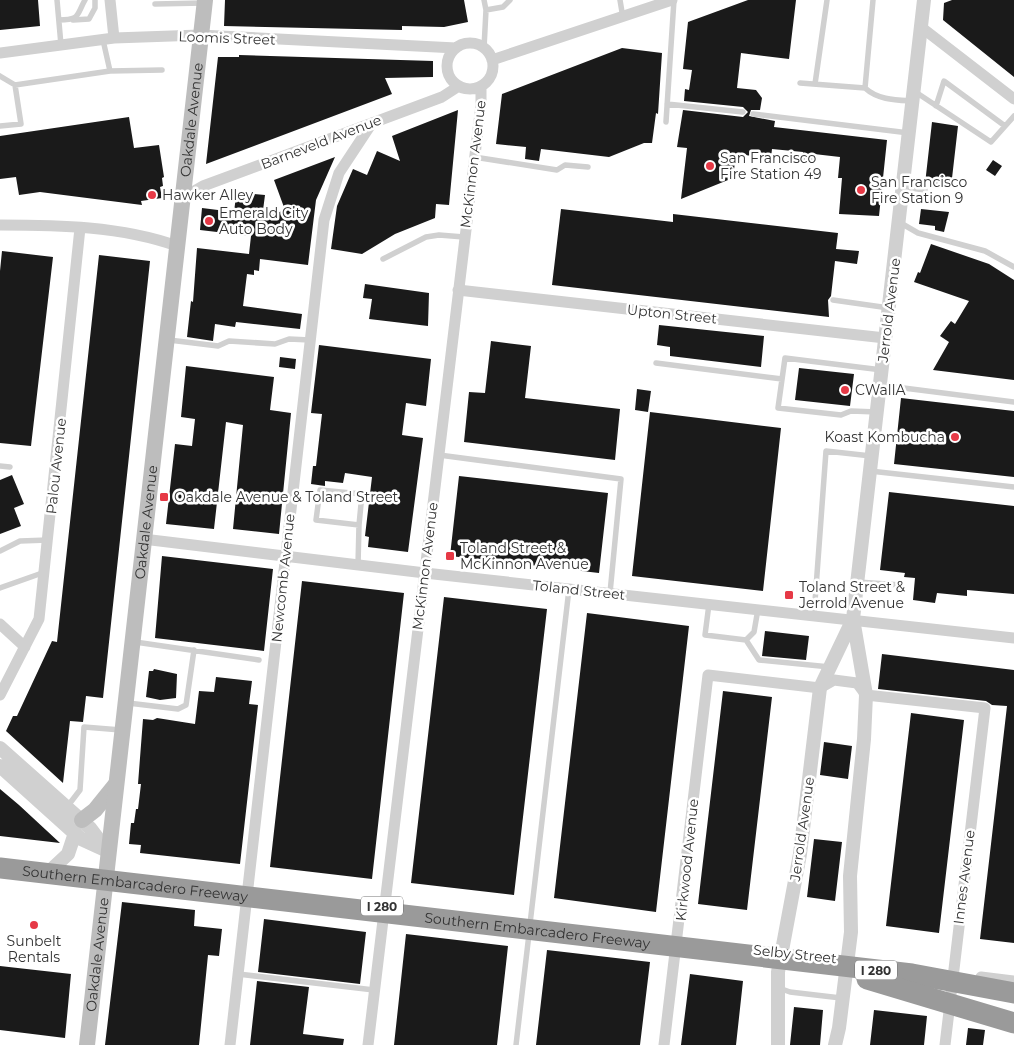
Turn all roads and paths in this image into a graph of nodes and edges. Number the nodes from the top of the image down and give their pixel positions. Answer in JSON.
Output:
{"nodes":[{"id":1,"x":57,"y":0,"type":"edge"},
{"id":2,"x":85,"y":0,"type":"edge"},
{"id":3,"x":96,"y":0,"type":"edge"},
{"id":4,"x":110,"y":0,"type":"edge"},
{"id":5,"x":484,"y":0,"type":"edge"},
{"id":6,"x":510,"y":0,"type":"edge"},
{"id":7,"x":620,"y":0,"type":"edge"},
{"id":8,"x":673,"y":0,"type":"edge"},
{"id":9,"x":827,"y":0,"type":"edge"},
{"id":10,"x":873,"y":0,"type":"edge"},
{"id":11,"x":924,"y":0,"type":"edge"},
{"id":12,"x":205,"y":2,"type":"edge"},
{"id":13,"x":155,"y":4,"type":"dead end"},
{"id":14,"x":486,"y":10,"type":"junction"},
{"id":15,"x":624,"y":18,"type":"junction"},
{"id":16,"x":59,"y":20,"type":"junction"},
{"id":17,"x":72,"y":20,"type":"junction"},
{"id":18,"x":922,"y":27,"type":"junction"},
{"id":19,"x":200,"y":35,"type":"junction"},
{"id":20,"x":109,"y":38,"type":"junction"},
{"id":21,"x":61,"y":45,"type":"junction"},
{"id":22,"x":456,"y":48,"type":"junction"},
{"id":23,"x":484,"y":48,"type":"junction"},
{"id":24,"x":0,"y":54,"type":"edge"},
{"id":25,"x":492,"y":60,"type":"junction"},
{"id":26,"x":162,"y":70,"type":"dead end"},
{"id":27,"x":110,"y":71,"type":"junction"},
{"id":28,"x":0,"y":76,"type":"edge"},
{"id":29,"x":800,"y":83,"type":"dead end"},
{"id":30,"x":815,"y":84,"type":"junction"},
{"id":31,"x":15,"y":85,"type":"junction"},
{"id":32,"x":459,"y":86,"type":"junction"},
{"id":33,"x":481,"y":86,"type":"junction"},
{"id":34,"x":865,"y":88,"type":"junction"},
{"id":35,"x":913,"y":96,"type":"junction"},
{"id":36,"x":1014,"y":99,"type":"edge"},
{"id":37,"x":667,"y":104,"type":"junction"},
{"id":38,"x":936,"y":106,"type":"junction"},
{"id":39,"x":742,"y":112,"type":"dead end"},
{"id":40,"x":753,"y":114,"type":"dead end"},
{"id":41,"x":1014,"y":116,"type":"edge"},
{"id":42,"x":666,"y":122,"type":"dead end"},
{"id":43,"x":372,"y":123,"type":"junction"},
{"id":44,"x":0,"y":126,"type":"edge"},
{"id":45,"x":1005,"y":126,"type":"junction"},
{"id":46,"x":909,"y":133,"type":"junction"},
{"id":47,"x":474,"y":157,"type":"junction"},
{"id":48,"x":588,"y":167,"type":"dead end"},
{"id":49,"x":903,"y":187,"type":"junction"},
{"id":50,"x":925,"y":190,"type":"dead end"},
{"id":51,"x":182,"y":198,"type":"junction"},
{"id":52,"x":899,"y":222,"type":"junction"},
{"id":53,"x":0,"y":225,"type":"edge"},
{"id":54,"x":80,"y":228,"type":"junction"},
{"id":55,"x":464,"y":237,"type":"junction"},
{"id":56,"x":177,"y":246,"type":"junction"},
{"id":57,"x":383,"y":260,"type":"dead end"},
{"id":58,"x":1014,"y":267,"type":"edge"},
{"id":59,"x":458,"y":290,"type":"junction"},
{"id":60,"x":832,"y":300,"type":"dead end"},
{"id":61,"x":889,"y":308,"type":"junction"},
{"id":62,"x":885,"y":338,"type":"junction"},
{"id":63,"x":166,"y":340,"type":"junction"},
{"id":64,"x":310,"y":340,"type":"junction"},
{"id":65,"x":656,"y":363,"type":"dead end"},
{"id":66,"x":882,"y":370,"type":"junction"},
{"id":67,"x":782,"y":379,"type":"junction"},
{"id":68,"x":880,"y":385,"type":"junction"},
{"id":69,"x":1014,"y":402,"type":"edge"},
{"id":70,"x":877,"y":412,"type":"junction"},
{"id":71,"x":439,"y":455,"type":"junction"},
{"id":72,"x":871,"y":464,"type":"junction"},
{"id":73,"x":0,"y":466,"type":"edge"},
{"id":74,"x":10,"y":467,"type":"dead end"},
{"id":75,"x":1014,"y":487,"type":"edge"},
{"id":76,"x":359,"y":525,"type":"junction"},
{"id":77,"x":143,"y":539,"type":"junction"},
{"id":78,"x":48,"y":540,"type":"junction"},
{"id":79,"x":0,"y":550,"type":"edge"},
{"id":80,"x":285,"y":555,"type":"junction"},
{"id":81,"x":358,"y":565,"type":"junction"},
{"id":82,"x":45,"y":572,"type":"junction"},
{"id":83,"x":425,"y":573,"type":"junction"},
{"id":84,"x":858,"y":582,"type":"junction"},
{"id":85,"x":901,"y":585,"type":"dead end"},
{"id":86,"x":0,"y":588,"type":"edge"},
{"id":87,"x":569,"y":589,"type":"junction"},
{"id":88,"x":610,"y":593,"type":"junction"},
{"id":89,"x":709,"y":604,"type":"junction"},
{"id":90,"x":758,"y":609,"type":"junction"},
{"id":91,"x":814,"y":615,"type":"junction"},
{"id":92,"x":853,"y":619,"type":"junction"},
{"id":93,"x":0,"y":624,"type":"edge"},
{"id":94,"x":1014,"y":638,"type":"edge"},
{"id":95,"x":746,"y":640,"type":"junction"},
{"id":96,"x":132,"y":642,"type":"junction"},
{"id":97,"x":26,"y":647,"type":"junction"},
{"id":98,"x":194,"y":650,"type":"junction"},
{"id":99,"x":259,"y":660,"type":"dead end"},
{"id":100,"x":831,"y":668,"type":"junction"},
{"id":101,"x":820,"y":688,"type":"junction"},
{"id":102,"x":0,"y":695,"type":"edge"},
{"id":103,"x":866,"y":695,"type":"junction"},
{"id":104,"x":126,"y":703,"type":"junction"},
{"id":105,"x":123,"y":730,"type":"junction"},
{"id":106,"x":0,"y":748,"type":"edge"},
{"id":107,"x":0,"y":766,"type":"edge"},
{"id":108,"x":116,"y":784,"type":"junction"},
{"id":109,"x":67,"y":807,"type":"junction"},
{"id":110,"x":78,"y":827,"type":"junction"},
{"id":111,"x":108,"y":852,"type":"junction"},
{"id":112,"x":0,"y":862,"type":"edge"},
{"id":113,"x":0,"y":868,"type":"edge"},
{"id":114,"x":53,"y":868,"type":"junction"},
{"id":115,"x":107,"y":874,"type":"junction"},
{"id":116,"x":248,"y":890,"type":"junction"},
{"id":117,"x":383,"y":905,"type":"junction"},
{"id":118,"x":530,"y":924,"type":"junction"},
{"id":119,"x":661,"y":940,"type":"dead end"},
{"id":120,"x":695,"y":944,"type":"dead end"},
{"id":121,"x":781,"y":952,"type":"junction"},
{"id":122,"x":737,"y":953,"type":"junction"},
{"id":123,"x":848,"y":960,"type":"junction"},
{"id":124,"x":238,"y":974,"type":"junction"},
{"id":125,"x":952,"y":974,"type":"junction"},
{"id":126,"x":1014,"y":980,"type":"edge"},
{"id":127,"x":777,"y":988,"type":"junction"},
{"id":128,"x":374,"y":990,"type":"junction"},
{"id":129,"x":1014,"y":993,"type":"edge"},
{"id":130,"x":844,"y":998,"type":"junction"},
{"id":131,"x":1014,"y":1023,"type":"edge"},
{"id":132,"x":87,"y":1045,"type":"edge"},
{"id":133,"x":230,"y":1045,"type":"edge"},
{"id":134,"x":368,"y":1045,"type":"edge"},
{"id":135,"x":516,"y":1045,"type":"edge"},
{"id":136,"x":664,"y":1045,"type":"edge"},
{"id":137,"x":778,"y":1045,"type":"edge"},
{"id":138,"x":835,"y":1045,"type":"edge"},
{"id":139,"x":945,"y":1045,"type":"edge"}],
"edges":[{"from":1,"to":16,"type":"lane"},
{"from":2,"to":17,"type":"lane"},
{"from":3,"to":17,"type":"lane"},
{"from":4,"to":20,"type":"street"},
{"from":5,"to":14,"type":"lane"},
{"from":6,"to":14,"type":"lane"},
{"from":7,"to":15,"type":"lane"},
{"from":8,"to":15,"type":"street"},
{"from":8,"to":37,"type":"lane"},
{"from":9,"to":30,"type":"lane"},
{"from":10,"to":34,"type":"lane"},
{"from":11,"to":18,"type":"street","name":"Jerrold Avenue"},
{"from":12,"to":13,"type":"lane"},
{"from":12,"to":19,"type":"main road","name":"Oakdale Avenue"},
{"from":14,"to":23,"type":"lane"},
{"from":15,"to":25,"type":"street"},
{"from":16,"to":17,"type":"lane"},
{"from":16,"to":21,"type":"lane"},
{"from":18,"to":35,"type":"street","name":"Jerrold Avenue"},
{"from":18,"to":36,"type":"street"},
{"from":19,"to":20,"type":"street","name":"Loomis Street"},
{"from":19,"to":22,"type":"street","name":"Loomis Street"},
{"from":19,"to":51,"type":"main road","name":"Oakdale Avenue"},
{"from":20,"to":21,"type":"street","name":"Loomis Street"},
{"from":20,"to":27,"type":"lane"},
{"from":21,"to":24,"type":"street","name":"Loomis Street"},
{"from":22,"to":23,"type":"street"},
{"from":22,"to":32,"type":"street"},
{"from":23,"to":25,"type":"street"},
{"from":25,"to":33,"type":"street"},
{"from":26,"to":27,"type":"lane"},
{"from":27,"to":31,"type":"lane"},
{"from":28,"to":31,"type":"lane"},
{"from":29,"to":30,"type":"lane"},
{"from":30,"to":34,"type":"lane"},
{"from":31,"to":44,"type":"lane"},
{"from":32,"to":33,"type":"street"},
{"from":32,"to":43,"type":"street","name":"Barneveld Avenue"},
{"from":33,"to":47,"type":"street","name":"McKinnon Avenue"},
{"from":34,"to":35,"type":"lane"},
{"from":35,"to":38,"type":"lane"},
{"from":35,"to":46,"type":"street","name":"Jerrold Avenue"},
{"from":37,"to":39,"type":"lane"},
{"from":37,"to":42,"type":"lane"},
{"from":38,"to":45,"type":"lane"},
{"from":38,"to":45,"type":"lane"},
{"from":40,"to":46,"type":"lane"},
{"from":41,"to":45,"type":"lane"},
{"from":43,"to":51,"type":"street","name":"Barneveld Avenue"},
{"from":43,"to":64,"type":"street","name":"Newcomb Avenue"},
{"from":46,"to":49,"type":"street","name":"Jerrold Avenue"},
{"from":47,"to":48,"type":"lane"},
{"from":47,"to":55,"type":"street","name":"McKinnon Avenue"},
{"from":49,"to":50,"type":"lane"},
{"from":49,"to":52,"type":"street","name":"Jerrold Avenue"},
{"from":51,"to":56,"type":"main road","name":"Oakdale Avenue"},
{"from":52,"to":58,"type":"lane"},
{"from":52,"to":61,"type":"street","name":"Jerrold Avenue"},
{"from":53,"to":54,"type":"street"},
{"from":54,"to":56,"type":"street"},
{"from":54,"to":78,"type":"street","name":"Palou Avenue"},
{"from":55,"to":57,"type":"lane"},
{"from":55,"to":59,"type":"street","name":"McKinnon Avenue"},
{"from":56,"to":63,"type":"main road","name":"Oakdale Avenue"},
{"from":59,"to":62,"type":"street","name":"Upton Street"},
{"from":59,"to":71,"type":"street","name":"McKinnon Avenue"},
{"from":60,"to":61,"type":"lane"},
{"from":61,"to":62,"type":"street","name":"Jerrold Avenue"},
{"from":62,"to":66,"type":"street","name":"Jerrold Avenue"},
{"from":63,"to":64,"type":"lane"},
{"from":63,"to":77,"type":"main road","name":"Oakdale Avenue"},
{"from":64,"to":80,"type":"street","name":"Newcomb Avenue"},
{"from":65,"to":67,"type":"lane"},
{"from":66,"to":67,"type":"lane"},
{"from":66,"to":68,"type":"street","name":"Jerrold Avenue"},
{"from":67,"to":70,"type":"lane"},
{"from":68,"to":69,"type":"lane"},
{"from":68,"to":70,"type":"street","name":"Jerrold Avenue"},
{"from":70,"to":72,"type":"street","name":"Jerrold Avenue"},
{"from":71,"to":83,"type":"street","name":"McKinnon Avenue"},
{"from":71,"to":88,"type":"lane"},
{"from":72,"to":75,"type":"lane"},
{"from":72,"to":84,"type":"street","name":"Jerrold Avenue"},
{"from":72,"to":91,"type":"lane"},
{"from":73,"to":74,"type":"lane"},
{"from":76,"to":76,"type":"lane"},
{"from":76,"to":81,"type":"lane"},
{"from":77,"to":80,"type":"street","name":"Toland Street"},
{"from":77,"to":96,"type":"main road","name":"Oakdale Avenue"},
{"from":78,"to":79,"type":"lane"},
{"from":78,"to":82,"type":"street","name":"Palou Avenue"},
{"from":80,"to":81,"type":"street","name":"Toland Street"},
{"from":80,"to":116,"type":"street","name":"Newcomb Avenue"},
{"from":81,"to":83,"type":"street","name":"Toland Street"},
{"from":82,"to":86,"type":"lane"},
{"from":82,"to":97,"type":"street","name":"Palou Avenue"},
{"from":83,"to":87,"type":"street","name":"Toland Street"},
{"from":83,"to":117,"type":"street","name":"McKinnon Avenue"},
{"from":84,"to":85,"type":"lane"},
{"from":84,"to":92,"type":"street","name":"Jerrold Avenue"},
{"from":87,"to":88,"type":"street","name":"Toland Street"},
{"from":87,"to":118,"type":"lane"},
{"from":88,"to":89,"type":"street","name":"Toland Street"},
{"from":89,"to":90,"type":"street","name":"Toland Street"},
{"from":89,"to":95,"type":"lane"},
{"from":90,"to":91,"type":"street","name":"Toland Street"},
{"from":90,"to":95,"type":"lane"},
{"from":91,"to":92,"type":"street","name":"Toland Street"},
{"from":92,"to":94,"type":"street","name":"Toland Street"},
{"from":92,"to":100,"type":"street","name":"Jerrold Avenue"},
{"from":92,"to":103,"type":"street","name":"Jerrold Avenue"},
{"from":93,"to":97,"type":"street"},
{"from":95,"to":100,"type":"lane"},
{"from":96,"to":98,"type":"lane"},
{"from":96,"to":104,"type":"main road","name":"Oakdale Avenue"},
{"from":97,"to":102,"type":"street","name":"Palou Avenue"},
{"from":98,"to":99,"type":"lane"},
{"from":98,"to":104,"type":"lane"},
{"from":100,"to":101,"type":"street","name":"Jerrold Avenue"},
{"from":101,"to":103,"type":"street"},
{"from":101,"to":121,"type":"street","name":"Jerrold Avenue"},
{"from":101,"to":136,"type":"street","name":"Kirkwood Avenue"},
{"from":103,"to":123,"type":"street","name":"Jerrold Avenue"},
{"from":103,"to":125,"type":"street","name":"Innes Avenue"},
{"from":104,"to":105,"type":"main road","name":"Oakdale Avenue"},
{"from":105,"to":108,"type":"main road","name":"Oakdale Avenue"},
{"from":105,"to":109,"type":"lane"},
{"from":106,"to":109,"type":"street"},
{"from":107,"to":110,"type":"street"},
{"from":108,"to":110,"type":"main road"},
{"from":108,"to":111,"type":"main road","name":"Oakdale Avenue"},
{"from":109,"to":110,"type":"street"},
{"from":110,"to":111,"type":"street"},
{"from":110,"to":114,"type":"street"},
{"from":111,"to":115,"type":"main road","name":"Oakdale Avenue"},
{"from":112,"to":114,"type":"street"},
{"from":112,"to":126,"type":"highway","name":"Southern Embarcadero Freeway","number":"I 280"},
{"from":113,"to":122,"type":"highway","name":"Southern Embarcadero Freeway","number":"I 280","bridge":true},
{"from":114,"to":115,"type":"street"},
{"from":115,"to":116,"type":"street"},
{"from":115,"to":132,"type":"main road","name":"Oakdale Avenue"},
{"from":116,"to":117,"type":"street"},
{"from":116,"to":124,"type":"street","name":"Newcomb Avenue"},
{"from":117,"to":118,"type":"street"},
{"from":117,"to":128,"type":"street","name":"McKinnon Avenue"},
{"from":118,"to":119,"type":"street"},
{"from":118,"to":135,"type":"lane"},
{"from":120,"to":121,"type":"street","name":"Selby Street"},
{"from":121,"to":123,"type":"street","name":"Selby Street"},
{"from":121,"to":127,"type":"street","name":"Jerrold Avenue"},
{"from":122,"to":129,"type":"highway","name":"Southern Embarcadero Freeway","number":"I 280","bridge":true},
{"from":122,"to":131,"type":"highway","bridge":true},
{"from":123,"to":125,"type":"street","name":"Selby Street"},
{"from":123,"to":130,"type":"street","name":"Jerrold Avenue"},
{"from":124,"to":128,"type":"lane"},
{"from":124,"to":133,"type":"street","name":"Newcomb Avenue"},
{"from":125,"to":126,"type":"street","name":"Selby Street"},
{"from":125,"to":139,"type":"street","name":"Innes Avenue"},
{"from":127,"to":130,"type":"lane"},
{"from":127,"to":137,"type":"street","name":"Jerrold Avenue"},
{"from":128,"to":134,"type":"street","name":"McKinnon Avenue"},
{"from":130,"to":138,"type":"street","name":"Jerrold Avenue"}]}
